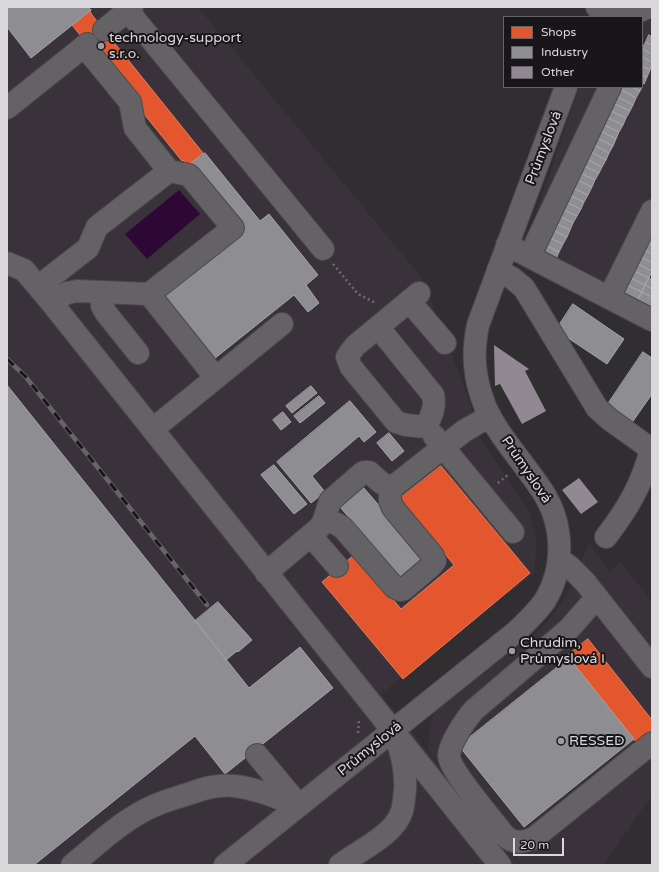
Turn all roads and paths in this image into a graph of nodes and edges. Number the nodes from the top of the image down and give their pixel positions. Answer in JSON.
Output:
{"nodes":[{"id":1,"x":130,"y":9,"type":"edge"},
{"id":2,"x":644,"y":10,"type":"edge"},
{"id":3,"x":611,"y":12,"type":"edge"},
{"id":4,"x":104,"y":30,"type":"dead end"},
{"id":5,"x":566,"y":88,"type":"edge"},
{"id":6,"x":610,"y":88,"type":"edge"},
{"id":7,"x":7,"y":108,"type":"edge"},
{"id":8,"x":169,"y":171,"type":"junction"},
{"id":9,"x":652,"y":211,"type":"edge"},
{"id":10,"x":507,"y":245,"type":"junction"},
{"id":11,"x":535,"y":245,"type":"dead end"},
{"id":12,"x":323,"y":249,"type":"joint"},
{"id":13,"x":7,"y":264,"type":"edge"},
{"id":14,"x":498,"y":270,"type":"junction"},
{"id":15,"x":102,"y":292,"type":"junction"},
{"id":16,"x":45,"y":294,"type":"junction"},
{"id":17,"x":149,"y":294,"type":"junction"},
{"id":18,"x":609,"y":298,"type":"junction"},
{"id":19,"x":652,"y":320,"type":"edge"},
{"id":20,"x":383,"y":322,"type":"junction"},
{"id":21,"x":282,"y":324,"type":"dead end"},
{"id":22,"x":445,"y":343,"type":"dead end"},
{"id":23,"x":138,"y":353,"type":"dead end"},
{"id":24,"x":216,"y":378,"type":"junction"},
{"id":25,"x":490,"y":416,"type":"junction"},
{"id":26,"x":426,"y":427,"type":"junction"},
{"id":27,"x":153,"y":429,"type":"junction"},
{"id":28,"x":651,"y":447,"type":"edge"},
{"id":29,"x":443,"y":448,"type":"junction"},
{"id":30,"x":390,"y":486,"type":"junction"},
{"id":31,"x":318,"y":528,"type":"junction"},
{"id":32,"x":513,"y":532,"type":"dead end"},
{"id":33,"x":606,"y":537,"type":"dead end"},
{"id":34,"x":559,"y":559,"type":"junction"},
{"id":35,"x":337,"y":566,"type":"dead end"},
{"id":36,"x":266,"y":573,"type":"junction"},
{"id":37,"x":598,"y":597,"type":"junction"},
{"id":38,"x":652,"y":667,"type":"edge"},
{"id":39,"x":369,"y":702,"type":"junction"},
{"id":40,"x":392,"y":731,"type":"junction"},
{"id":41,"x":356,"y":737,"type":"dead end"},
{"id":42,"x":652,"y":743,"type":"edge"},
{"id":43,"x":257,"y":755,"type":"dead end"},
{"id":44,"x":299,"y":806,"type":"junction"},
{"id":45,"x":72,"y":865,"type":"edge"},
{"id":46,"x":225,"y":865,"type":"edge"},
{"id":47,"x":340,"y":865,"type":"edge"},
{"id":48,"x":500,"y":865,"type":"edge"}],
"edges":[{"from":1,"to":4,"type":"street"},
{"from":1,"to":12,"type":"street"},
{"from":2,"to":3,"type":"street"},
{"from":5,"to":10,"type":"street","name":"Průmyslová"},
{"from":6,"to":11,"type":"street"},
{"from":7,"to":8,"type":"street"},
{"from":8,"to":16,"type":"street"},
{"from":8,"to":17,"type":"street"},
{"from":9,"to":18,"type":"street"},
{"from":10,"to":14,"type":"street","name":"Průmyslová"},
{"from":10,"to":18,"type":"street"},
{"from":12,"to":20,"type":"path"},
{"from":13,"to":16,"type":"street"},
{"from":14,"to":25,"type":"street","name":"Průmyslová"},
{"from":14,"to":28,"type":"street"},
{"from":15,"to":16,"type":"street"},
{"from":15,"to":17,"type":"street"},
{"from":15,"to":23,"type":"street"},
{"from":16,"to":27,"type":"street"},
{"from":17,"to":24,"type":"street"},
{"from":18,"to":19,"type":"street"},
{"from":20,"to":22,"type":"street"},
{"from":20,"to":26,"type":"street"},
{"from":20,"to":26,"type":"street"},
{"from":21,"to":24,"type":"street"},
{"from":24,"to":27,"type":"street"},
{"from":25,"to":29,"type":"street"},
{"from":25,"to":34,"type":"street","name":"Průmyslová"},
{"from":26,"to":29,"type":"street"},
{"from":27,"to":36,"type":"street"},
{"from":28,"to":33,"type":"street"},
{"from":29,"to":30,"type":"street"},
{"from":29,"to":32,"type":"street"},
{"from":30,"to":31,"type":"street"},
{"from":30,"to":31,"type":"street"},
{"from":31,"to":35,"type":"street"},
{"from":31,"to":36,"type":"street"},
{"from":34,"to":37,"type":"street"},
{"from":34,"to":40,"type":"street","name":"Průmyslová"},
{"from":36,"to":39,"type":"street"},
{"from":37,"to":38,"type":"street"},
{"from":37,"to":42,"type":"street"},
{"from":39,"to":40,"type":"street"},
{"from":39,"to":41,"type":"path"},
{"from":40,"to":44,"type":"street","name":"Průmyslová"},
{"from":40,"to":47,"type":"street"},
{"from":40,"to":48,"type":"street"},
{"from":43,"to":44,"type":"street"},
{"from":44,"to":45,"type":"street"},
{"from":44,"to":46,"type":"street","name":"Průmyslová"}]}
